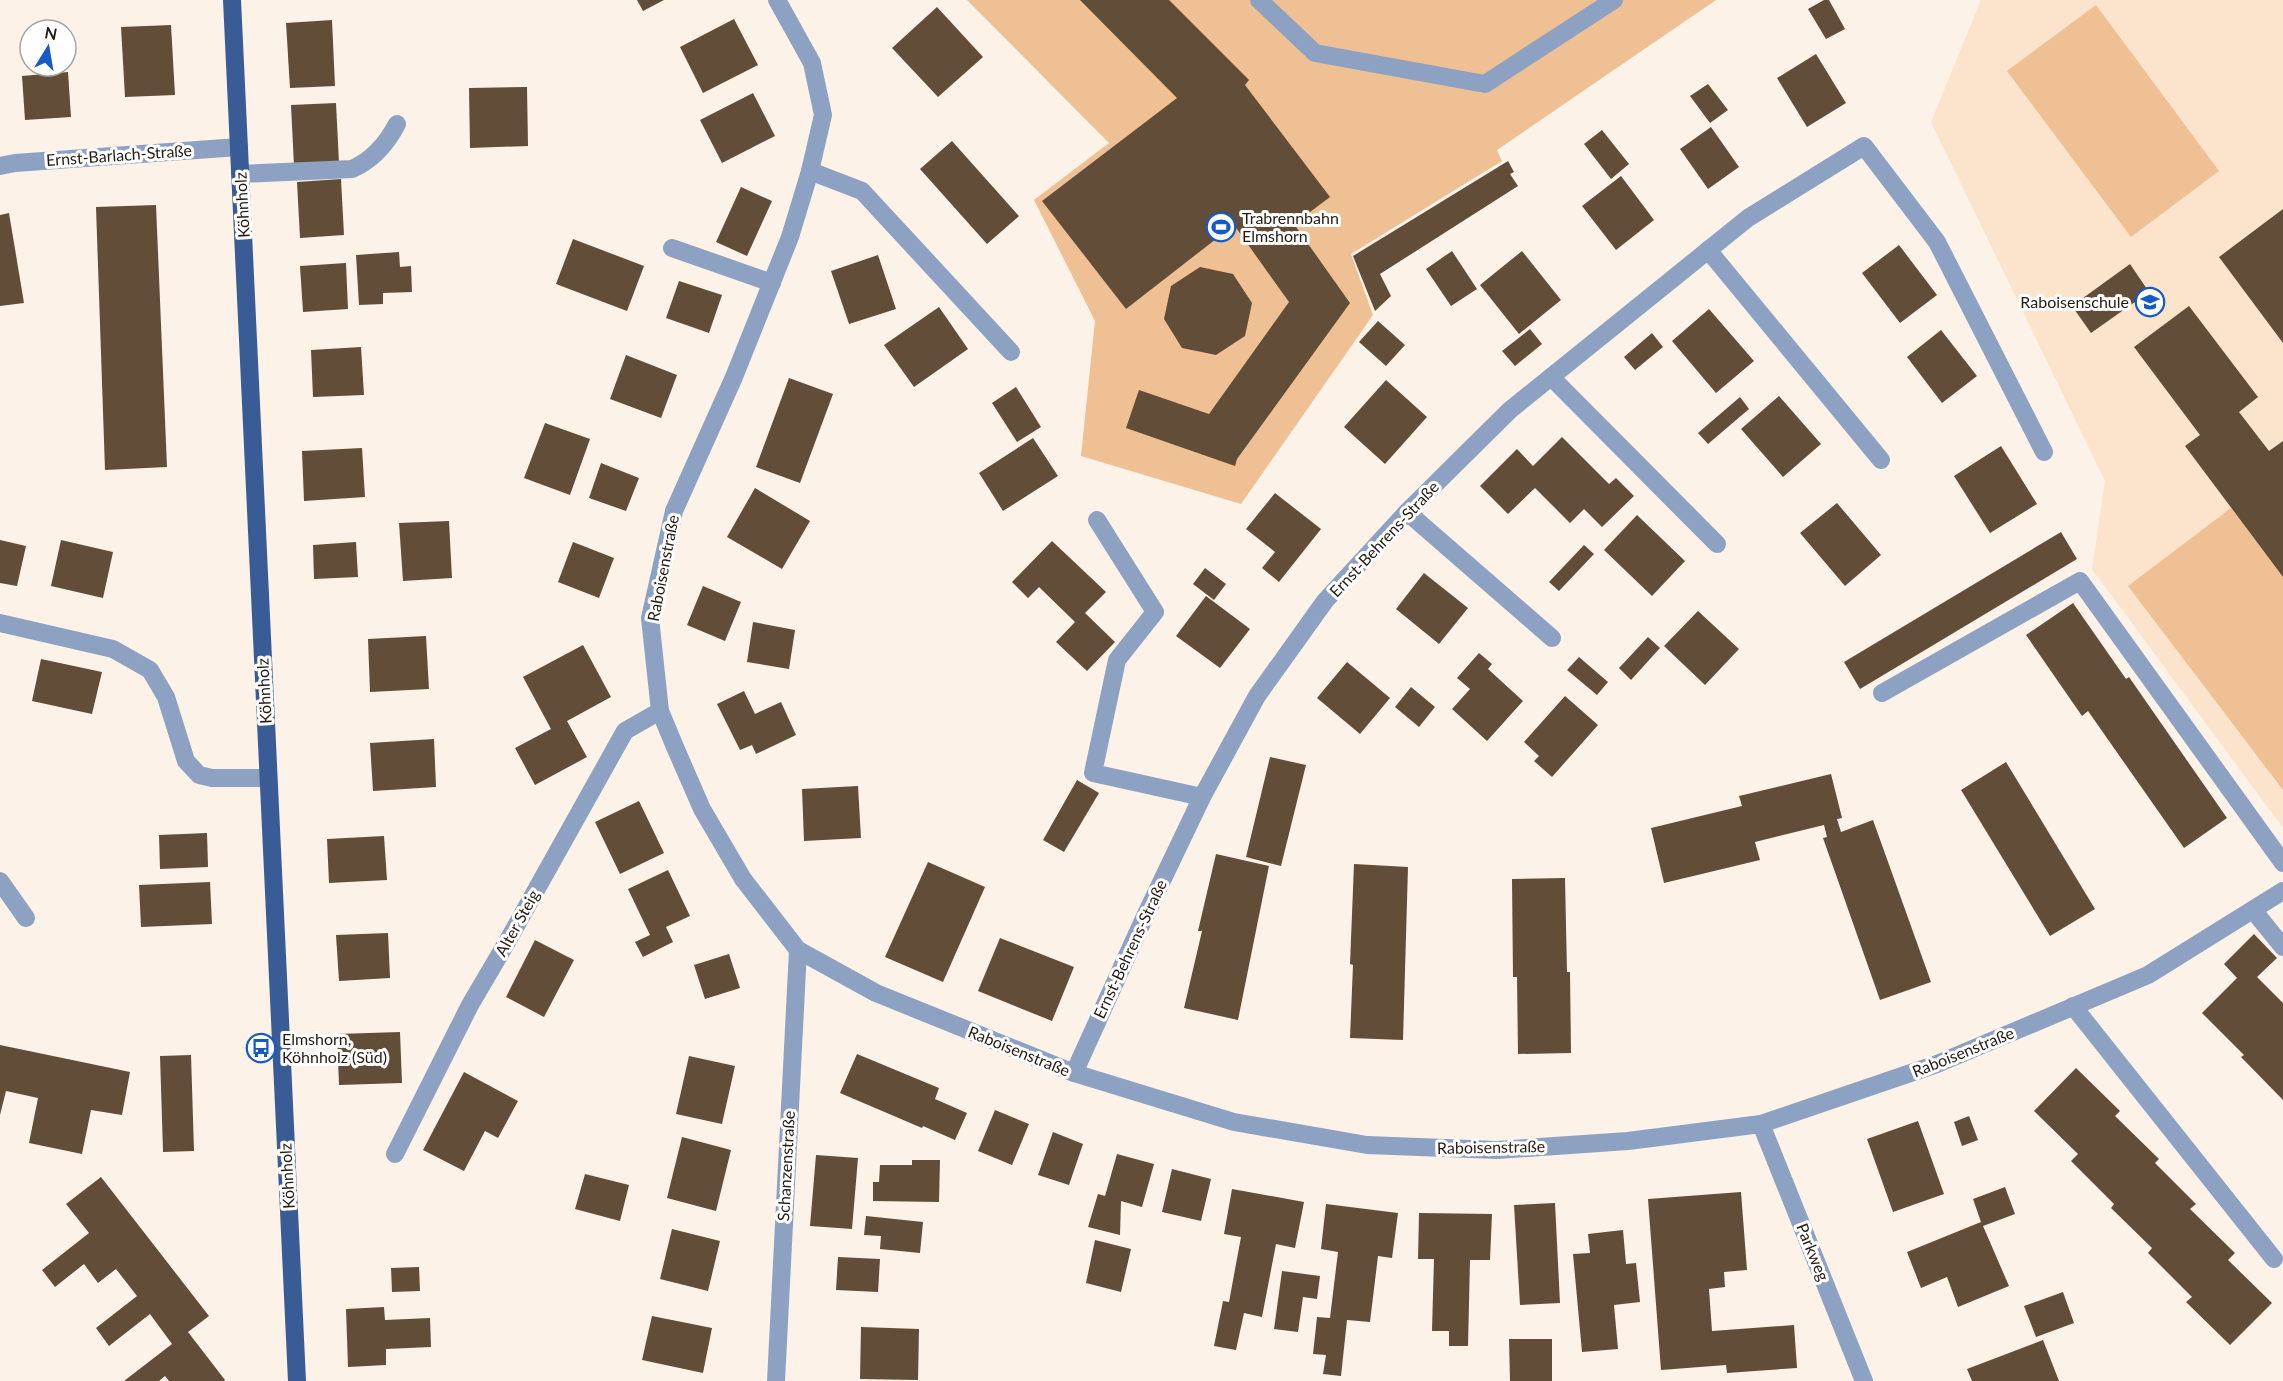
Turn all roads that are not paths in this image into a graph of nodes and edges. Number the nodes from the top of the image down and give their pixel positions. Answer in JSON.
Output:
{"nodes":[{"id":1,"x":232,"y":0,"type":"edge"},
{"id":2,"x":777,"y":0,"type":"edge"},
{"id":3,"x":1259,"y":0,"type":"edge"},
{"id":4,"x":1614,"y":0,"type":"edge"},
{"id":5,"x":397,"y":123,"type":"dead end"},
{"id":6,"x":239,"y":147,"type":"junction"},
{"id":7,"x":0,"y":166,"type":"edge"},
{"id":8,"x":810,"y":171,"type":"junction"},
{"id":9,"x":240,"y":174,"type":"junction"},
{"id":10,"x":672,"y":248,"type":"dead end"},
{"id":11,"x":1708,"y":250,"type":"junction"},
{"id":12,"x":772,"y":283,"type":"junction"},
{"id":13,"x":1011,"y":352,"type":"dead end"},
{"id":14,"x":1551,"y":377,"type":"junction"},
{"id":15,"x":2044,"y":452,"type":"dead end"},
{"id":16,"x":1881,"y":460,"type":"dead end"},
{"id":17,"x":1407,"y":512,"type":"junction"},
{"id":18,"x":1097,"y":520,"type":"dead end"},
{"id":19,"x":1717,"y":544,"type":"dead end"},
{"id":20,"x":0,"y":623,"type":"edge"},
{"id":21,"x":1552,"y":638,"type":"dead end"},
{"id":22,"x":1882,"y":693,"type":"dead end"},
{"id":23,"x":660,"y":711,"type":"junction"},
{"id":24,"x":268,"y":778,"type":"junction"},
{"id":25,"x":1202,"y":797,"type":"junction"},
{"id":26,"x":2283,"y":863,"type":"edge"},
{"id":27,"x":0,"y":881,"type":"edge"},
{"id":28,"x":2283,"y":891,"type":"edge"},
{"id":29,"x":2253,"y":910,"type":"junction"},
{"id":30,"x":26,"y":918,"type":"dead end"},
{"id":31,"x":2283,"y":947,"type":"edge"},
{"id":32,"x":798,"y":950,"type":"junction"},
{"id":33,"x":2073,"y":1006,"type":"junction"},
{"id":34,"x":1074,"y":1073,"type":"junction"},
{"id":35,"x":1761,"y":1124,"type":"junction"},
{"id":36,"x":395,"y":1154,"type":"dead end"},
{"id":37,"x":2274,"y":1259,"type":"dead end"},
{"id":38,"x":297,"y":1381,"type":"edge"},
{"id":39,"x":776,"y":1381,"type":"edge"},
{"id":40,"x":1864,"y":1381,"type":"edge"}],
"edges":[{"from":1,"to":6,"type":"main road","name":"Köhnholz"},
{"from":2,"to":8,"type":"street","name":"Raboisenstraße"},
{"from":3,"to":4,"type":"street"},
{"from":5,"to":9,"type":"street"},
{"from":6,"to":7,"type":"street","name":"Ernst-Barlach-Straße"},
{"from":6,"to":9,"type":"main road","name":"Köhnholz"},
{"from":8,"to":12,"type":"street","name":"Raboisenstraße"},
{"from":8,"to":13,"type":"street"},
{"from":9,"to":24,"type":"main road","name":"Köhnholz"},
{"from":10,"to":12,"type":"street"},
{"from":11,"to":14,"type":"street","name":"Ernst-Behrens-Straße"},
{"from":11,"to":15,"type":"street","name":"Ernst-Behrens-Straße"},
{"from":11,"to":16,"type":"street"},
{"from":12,"to":23,"type":"street","name":"Raboisenstraße"},
{"from":14,"to":17,"type":"street","name":"Ernst-Behrens-Straße"},
{"from":14,"to":19,"type":"street"},
{"from":17,"to":21,"type":"street"},
{"from":17,"to":25,"type":"street","name":"Ernst-Behrens-Straße"},
{"from":18,"to":25,"type":"street"},
{"from":20,"to":24,"type":"street"},
{"from":22,"to":26,"type":"street"},
{"from":23,"to":32,"type":"street","name":"Raboisenstraße"},
{"from":23,"to":36,"type":"street","name":"Alter Steig"},
{"from":24,"to":38,"type":"main road","name":"Köhnholz"},
{"from":25,"to":34,"type":"street","name":"Ernst-Behrens-Straße"},
{"from":27,"to":30,"type":"street"},
{"from":28,"to":29,"type":"street","name":"Raboisenstraße"},
{"from":29,"to":31,"type":"street"},
{"from":29,"to":33,"type":"street","name":"Raboisenstraße"},
{"from":32,"to":34,"type":"street","name":"Raboisenstraße"},
{"from":32,"to":39,"type":"street","name":"Schanzenstraße"},
{"from":33,"to":35,"type":"street","name":"Raboisenstraße"},
{"from":33,"to":37,"type":"street"},
{"from":34,"to":35,"type":"street","name":"Raboisenstraße"},
{"from":35,"to":40,"type":"street","name":"Parkweg"}]}
